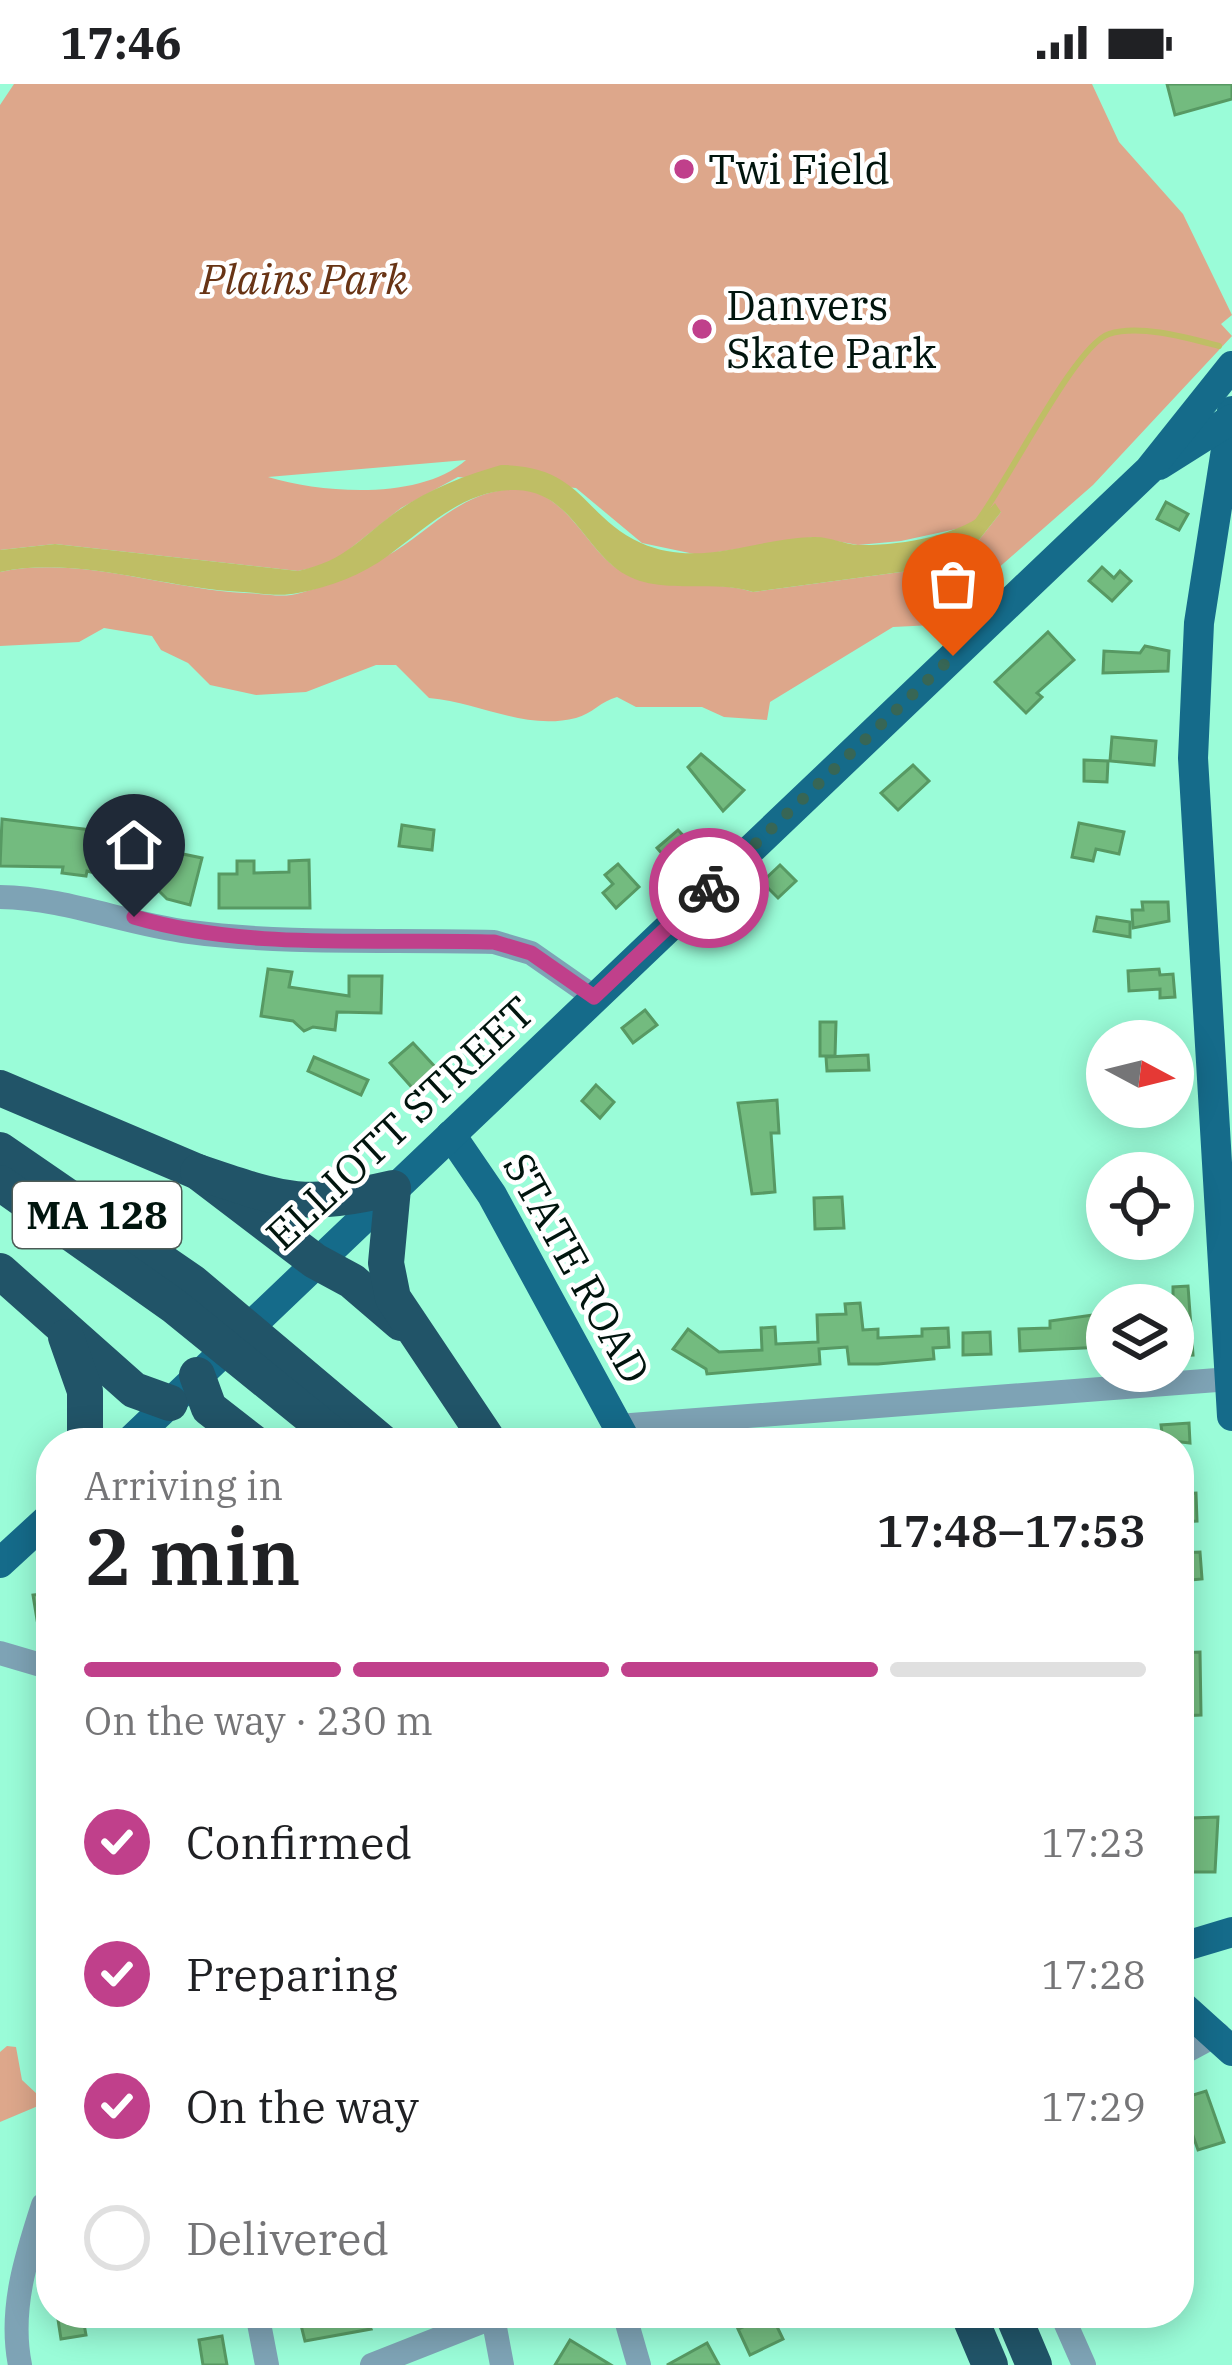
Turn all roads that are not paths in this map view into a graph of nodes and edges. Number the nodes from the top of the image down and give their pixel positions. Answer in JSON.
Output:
{"nodes":[{"id":1,"x":1232,"y":366,"type":"edge"},
{"id":2,"x":1232,"y":416,"type":"edge"},
{"id":3,"x":1228,"y":461,"type":"edge"},
{"id":4,"x":1160,"y":465,"type":"junction"},
{"id":5,"x":0,"y":897,"type":"edge"},
{"id":6,"x":594,"y":997,"type":"junction"},
{"id":7,"x":0,"y":1088,"type":"edge"},
{"id":8,"x":451,"y":1135,"type":"junction"},
{"id":9,"x":0,"y":1150,"type":"edge"},
{"id":10,"x":198,"y":1172,"type":"junction"},
{"id":11,"x":0,"y":1184,"type":"edge"},
{"id":12,"x":393,"y":1188,"type":"junction"},
{"id":13,"x":315,"y":1261,"type":"junction"},
{"id":14,"x":0,"y":1270,"type":"edge"},
{"id":15,"x":183,"y":1294,"type":"junction"},
{"id":16,"x":63,"y":1329,"type":"junction"},
{"id":17,"x":413,"y":1333,"type":"junction"},
{"id":18,"x":197,"y":1375,"type":"junction"},
{"id":19,"x":1230,"y":1379,"type":"edge"},
{"id":20,"x":295,"y":1384,"type":"junction"},
{"id":21,"x":170,"y":1403,"type":"junction"},
{"id":22,"x":1232,"y":1416,"type":"edge"},
{"id":23,"x":85,"y":1428,"type":"edge"},
{"id":24,"x":144,"y":1428,"type":"edge"},
{"id":25,"x":235,"y":1428,"type":"edge"},
{"id":26,"x":331,"y":1428,"type":"edge"},
{"id":27,"x":361,"y":1428,"type":"edge"},
{"id":28,"x":480,"y":1428,"type":"edge"},
{"id":29,"x":618,"y":1428,"type":"edge"},
{"id":30,"x":698,"y":1428,"type":"edge"},
{"id":31,"x":36,"y":1530,"type":"edge"},
{"id":32,"x":0,"y":1563,"type":"edge"},
{"id":33,"x":0,"y":1653,"type":"edge"},
{"id":34,"x":36,"y":1664,"type":"edge"},
{"id":35,"x":1232,"y":1932,"type":"edge"},
{"id":36,"x":1194,"y":1943,"type":"edge"},
{"id":37,"x":1194,"y":2016,"type":"edge"},
{"id":38,"x":1225,"y":2043,"type":"edge"},
{"id":39,"x":1194,"y":2051,"type":"edge"},
{"id":40,"x":36,"y":2226,"type":"edge"},
{"id":41,"x":260,"y":2328,"type":"edge"},
{"id":42,"x":465,"y":2328,"type":"edge"},
{"id":43,"x":499,"y":2328,"type":"edge"},
{"id":44,"x":629,"y":2328,"type":"edge"},
{"id":45,"x":974,"y":2328,"type":"edge"},
{"id":46,"x":1018,"y":2328,"type":"edge"},
{"id":47,"x":1068,"y":2328,"type":"edge"},
{"id":48,"x":20,"y":2365,"type":"edge"},
{"id":49,"x":266,"y":2365,"type":"edge"},
{"id":50,"x":372,"y":2365,"type":"edge"},
{"id":51,"x":502,"y":2365,"type":"edge"},
{"id":52,"x":639,"y":2365,"type":"edge"},
{"id":53,"x":990,"y":2365,"type":"edge"},
{"id":54,"x":1034,"y":2365,"type":"edge"},
{"id":55,"x":1084,"y":2365,"type":"edge"}],
"edges":[{"from":1,"to":4,"type":"main road","name":"ELLIOTT STREET"},
{"from":2,"to":3,"type":"main road"},
{"from":2,"to":4,"type":"main road","name":"ELLIOTT STREET"},
{"from":3,"to":4,"type":"main road"},
{"from":3,"to":19,"type":"main road"},
{"from":4,"to":6,"type":"main road","name":"ELLIOTT STREET"},
{"from":5,"to":6,"type":"street"},
{"from":6,"to":8,"type":"main road","name":"ELLIOTT STREET"},
{"from":7,"to":10,"type":"highway"},
{"from":8,"to":12,"type":"main road","name":"ELLIOTT STREET"},
{"from":8,"to":29,"type":"main road","name":"STATE ROAD"},
{"from":9,"to":15,"type":"highway","number":"MA 128"},
{"from":10,"to":12,"type":"highway"},
{"from":10,"to":13,"type":"highway"},
{"from":11,"to":15,"type":"highway","number":"MA 128"},
{"from":12,"to":13,"type":"main road","name":"ELLIOTT STREET"},
{"from":12,"to":17,"type":"highway"},
{"from":13,"to":17,"type":"highway"},
{"from":13,"to":18,"type":"main road","name":"ELLIOTT STREET"},
{"from":14,"to":16,"type":"highway"},
{"from":15,"to":20,"type":"highway","number":"MA 128"},
{"from":16,"to":21,"type":"highway"},
{"from":16,"to":23,"type":"highway"},
{"from":17,"to":28,"type":"highway"},
{"from":18,"to":21,"type":"main road","name":"ELLIOTT STREET"},
{"from":18,"to":25,"type":"highway"},
{"from":19,"to":22,"type":"main road"},
{"from":19,"to":30,"type":"street"},
{"from":20,"to":26,"type":"highway","number":"MA 128"},
{"from":20,"to":27,"type":"highway","number":"MA 128"},
{"from":21,"to":24,"type":"main road","name":"ELLIOTT STREET"},
{"from":31,"to":32,"type":"main road"},
{"from":33,"to":34,"type":"street"},
{"from":35,"to":36,"type":"main road"},
{"from":37,"to":38,"type":"main road"},
{"from":38,"to":39,"type":"street"},
{"from":40,"to":48,"type":"street"},
{"from":41,"to":49,"type":"street"},
{"from":42,"to":50,"type":"street"},
{"from":43,"to":51,"type":"street"},
{"from":44,"to":52,"type":"street"},
{"from":45,"to":53,"type":"highway"},
{"from":46,"to":54,"type":"highway"},
{"from":47,"to":55,"type":"street"}]}
